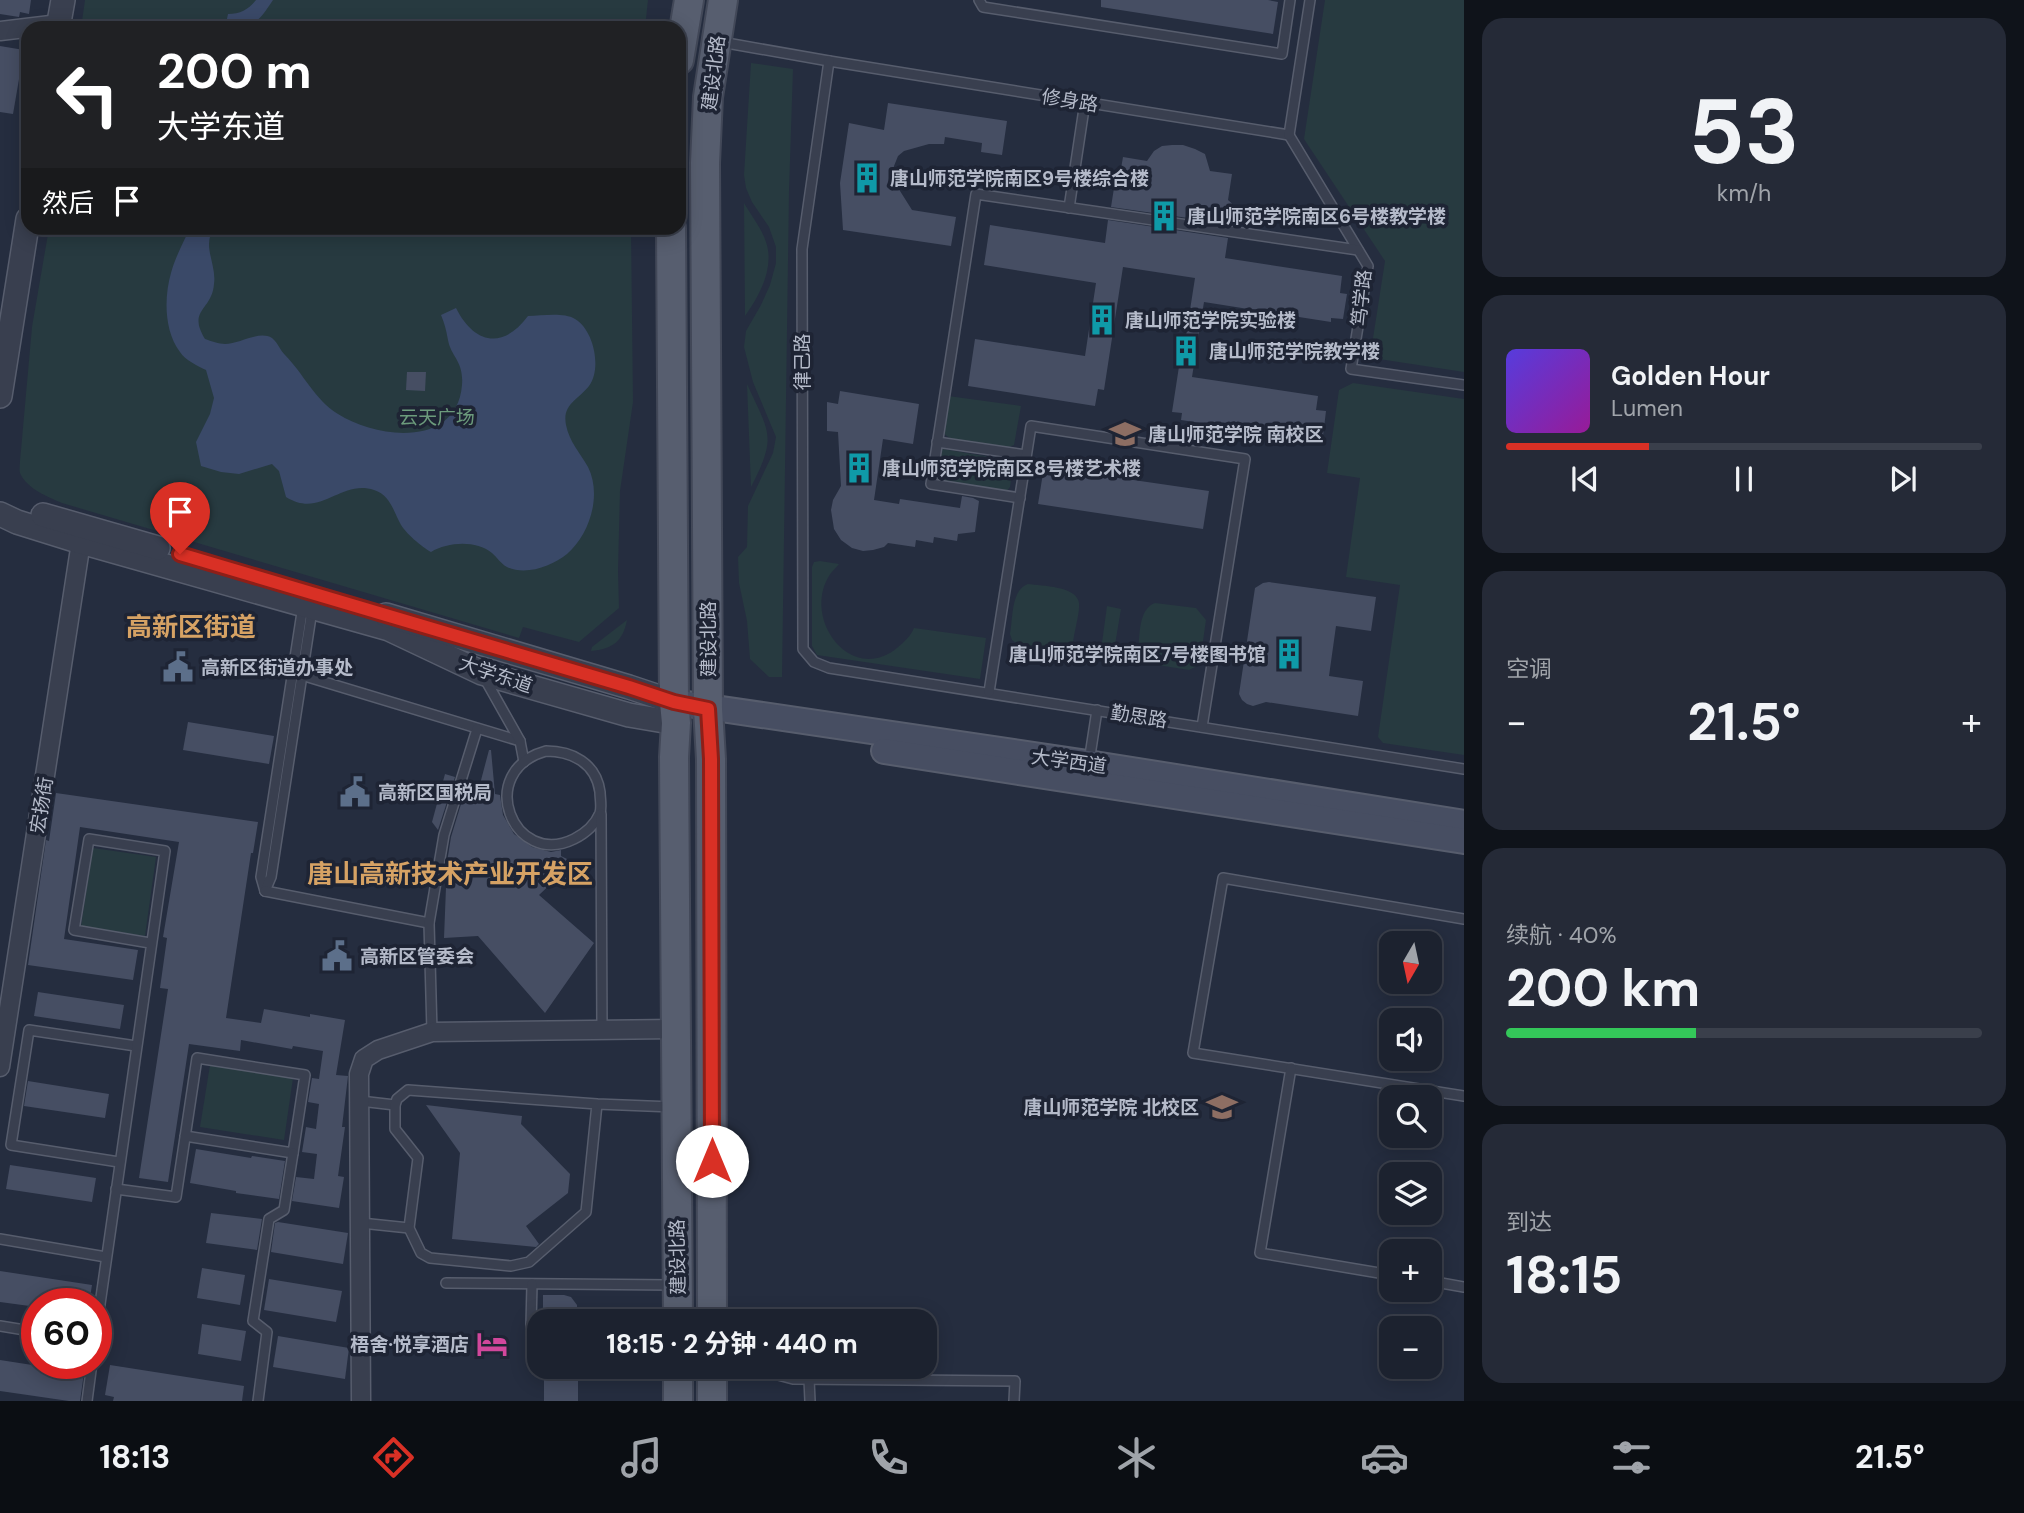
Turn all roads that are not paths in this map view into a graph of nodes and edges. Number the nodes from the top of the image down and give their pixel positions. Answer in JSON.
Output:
{"nodes":[{"id":1,"x":63,"y":0,"type":"edge"},
{"id":2,"x":689,"y":0,"type":"edge"},
{"id":3,"x":723,"y":0,"type":"edge"},
{"id":4,"x":979,"y":0,"type":"edge"},
{"id":5,"x":1290,"y":0,"type":"edge"},
{"id":6,"x":1310,"y":0,"type":"edge"},
{"id":7,"x":60,"y":21,"type":"edge"},
{"id":8,"x":686,"y":21,"type":"edge"},
{"id":9,"x":21,"y":29,"type":"edge"},
{"id":10,"x":0,"y":31,"type":"edge"},
{"id":11,"x":716,"y":41,"type":"junction"},
{"id":12,"x":829,"y":61,"type":"junction"},
{"id":13,"x":1085,"y":102,"type":"junction"},
{"id":14,"x":1289,"y":135,"type":"junction"},
{"id":15,"x":1069,"y":208,"type":"junction"},
{"id":16,"x":25,"y":235,"type":"edge"},
{"id":17,"x":671,"y":235,"type":"edge"},
{"id":18,"x":1358,"y":250,"type":"junction"},
{"id":19,"x":1464,"y":385,"type":"edge"},
{"id":20,"x":0,"y":396,"type":"edge"},
{"id":21,"x":937,"y":442,"type":"junction"},
{"id":22,"x":1026,"y":455,"type":"junction"},
{"id":23,"x":1020,"y":498,"type":"junction"},
{"id":24,"x":0,"y":508,"type":"edge"},
{"id":25,"x":0,"y":514,"type":"edge"},
{"id":26,"x":81,"y":542,"type":"junction"},
{"id":27,"x":307,"y":608,"type":"junction"},
{"id":28,"x":814,"y":662,"type":"joint"},
{"id":29,"x":297,"y":673,"type":"junction"},
{"id":30,"x":482,"y":674,"type":"junction"},
{"id":31,"x":989,"y":692,"type":"junction"},
{"id":32,"x":1097,"y":709,"type":"junction"},
{"id":33,"x":675,"y":713,"type":"junction"},
{"id":34,"x":709,"y":718,"type":"junction"},
{"id":35,"x":1202,"y":727,"type":"junction"},
{"id":36,"x":477,"y":729,"type":"junction"},
{"id":37,"x":520,"y":741,"type":"junction"},
{"id":38,"x":524,"y":762,"type":"junction"},
{"id":39,"x":1088,"y":763,"type":"junction"},
{"id":40,"x":1464,"y":769,"type":"edge"},
{"id":41,"x":600,"y":812,"type":"junction"},
{"id":42,"x":1464,"y":823,"type":"edge"},
{"id":43,"x":1464,"y":841,"type":"edge"},
{"id":44,"x":1464,"y":919,"type":"edge"},
{"id":45,"x":429,"y":923,"type":"junction"},
{"id":46,"x":150,"y":943,"type":"junction"},
{"id":47,"x":602,"y":1029,"type":"junction"},
{"id":48,"x":675,"y":1029,"type":"junction"},
{"id":49,"x":432,"y":1032,"type":"junction"},
{"id":50,"x":136,"y":1046,"type":"junction"},
{"id":51,"x":0,"y":1067,"type":"edge"},
{"id":52,"x":1291,"y":1068,"type":"junction"},
{"id":53,"x":1464,"y":1096,"type":"edge"},
{"id":54,"x":360,"y":1101,"type":"junction"},
{"id":55,"x":597,"y":1104,"type":"junction"},
{"id":56,"x":395,"y":1105,"type":"junction"},
{"id":57,"x":675,"y":1107,"type":"junction"},
{"id":58,"x":185,"y":1136,"type":"junction"},
{"id":59,"x":293,"y":1153,"type":"junction"},
{"id":60,"x":119,"y":1162,"type":"junction"},
{"id":61,"x":116,"y":1189,"type":"junction"},
{"id":62,"x":360,"y":1223,"type":"junction"},
{"id":63,"x":409,"y":1227,"type":"junction"},
{"id":64,"x":0,"y":1239,"type":"edge"},
{"id":65,"x":106,"y":1256,"type":"junction"},
{"id":66,"x":1379,"y":1273,"type":"edge"},
{"id":67,"x":446,"y":1283,"type":"dead end"},
{"id":68,"x":1442,"y":1283,"type":"edge"},
{"id":69,"x":532,"y":1284,"type":"junction"},
{"id":70,"x":678,"y":1284,"type":"junction"},
{"id":71,"x":1464,"y":1287,"type":"edge"},
{"id":72,"x":102,"y":1288,"type":"edge"},
{"id":73,"x":531,"y":1309,"type":"edge"},
{"id":74,"x":678,"y":1309,"type":"edge"},
{"id":75,"x":712,"y":1309,"type":"edge"},
{"id":76,"x":0,"y":1326,"type":"edge"},
{"id":77,"x":21,"y":1329,"type":"edge"},
{"id":78,"x":90,"y":1379,"type":"edge"},
{"id":79,"x":678,"y":1379,"type":"edge"},
{"id":80,"x":712,"y":1379,"type":"edge"},
{"id":81,"x":809,"y":1379,"type":"joint"},
{"id":82,"x":87,"y":1401,"type":"edge"},
{"id":83,"x":258,"y":1401,"type":"edge"},
{"id":84,"x":361,"y":1401,"type":"edge"},
{"id":85,"x":678,"y":1401,"type":"edge"},
{"id":86,"x":712,"y":1401,"type":"edge"},
{"id":87,"x":810,"y":1401,"type":"edge"},
{"id":88,"x":1014,"y":1401,"type":"edge"}],
"edges":[{"from":1,"to":7,"type":"street"},
{"from":2,"to":8,"type":"main road","name":"建设北路"},
{"from":3,"to":11,"type":"main road","name":"建设北路"},
{"from":4,"to":5,"type":"lane"},
{"from":6,"to":14,"type":"lane"},
{"from":9,"to":10,"type":"street"},
{"from":11,"to":12,"type":"lane","name":"修身路"},
{"from":11,"to":34,"type":"main road","name":"建设北路"},
{"from":12,"to":13,"type":"lane","name":"修身路"},
{"from":12,"to":28,"type":"lane","name":"律己路"},
{"from":13,"to":14,"type":"lane","name":"修身路"},
{"from":13,"to":15,"type":"lane"},
{"from":14,"to":18,"type":"lane","name":"笃学路"},
{"from":15,"to":18,"type":"lane"},
{"from":15,"to":21,"type":"lane"},
{"from":16,"to":20,"type":"street"},
{"from":17,"to":33,"type":"main road","name":"建设北路"},
{"from":18,"to":19,"type":"lane","name":"笃学路"},
{"from":21,"to":22,"type":"lane"},
{"from":21,"to":23,"type":"lane"},
{"from":22,"to":23,"type":"lane"},
{"from":22,"to":35,"type":"lane"},
{"from":23,"to":31,"type":"lane"},
{"from":24,"to":33,"type":"street","name":"大学东道"},
{"from":25,"to":26,"type":"street","name":"大学东道"},
{"from":26,"to":27,"type":"street","name":"大学东道"},
{"from":26,"to":51,"type":"street","name":"宏扬街"},
{"from":27,"to":29,"type":"lane"},
{"from":27,"to":30,"type":"street","name":"大学东道"},
{"from":28,"to":31,"type":"lane","name":"勤思路"},
{"from":29,"to":36,"type":"lane"},
{"from":29,"to":45,"type":"lane"},
{"from":30,"to":33,"type":"street","name":"大学东道"},
{"from":30,"to":37,"type":"lane"},
{"from":31,"to":32,"type":"lane","name":"勤思路"},
{"from":32,"to":35,"type":"lane","name":"勤思路"},
{"from":32,"to":39,"type":"lane"},
{"from":33,"to":34,"type":"main road","name":"大学西道"},
{"from":33,"to":48,"type":"main road","name":"建设北路"},
{"from":34,"to":39,"type":"main road","name":"大学西道"},
{"from":34,"to":43,"type":"main road","name":"大学西道"},
{"from":34,"to":75,"type":"main road","name":"建设北路"},
{"from":35,"to":40,"type":"lane","name":"勤思路"},
{"from":36,"to":37,"type":"lane"},
{"from":36,"to":45,"type":"lane"},
{"from":37,"to":38,"type":"lane"},
{"from":38,"to":41,"type":"lane"},
{"from":38,"to":41,"type":"lane"},
{"from":39,"to":42,"type":"main road","name":"大学西道"},
{"from":41,"to":47,"type":"lane"},
{"from":44,"to":52,"type":"lane"},
{"from":45,"to":49,"type":"lane"},
{"from":46,"to":46,"type":"lane"},
{"from":46,"to":50,"type":"lane"},
{"from":47,"to":48,"type":"street"},
{"from":47,"to":49,"type":"street"},
{"from":48,"to":57,"type":"main road","name":"建设北路"},
{"from":49,"to":54,"type":"street"},
{"from":50,"to":60,"type":"lane"},
{"from":50,"to":60,"type":"lane"},
{"from":52,"to":53,"type":"lane"},
{"from":52,"to":66,"type":"lane"},
{"from":54,"to":56,"type":"lane"},
{"from":54,"to":62,"type":"street"},
{"from":55,"to":56,"type":"lane"},
{"from":55,"to":57,"type":"lane"},
{"from":55,"to":63,"type":"lane"},
{"from":56,"to":63,"type":"lane"},
{"from":57,"to":70,"type":"main road","name":"建设北路"},
{"from":58,"to":59,"type":"lane"},
{"from":58,"to":59,"type":"lane"},
{"from":58,"to":61,"type":"lane"},
{"from":59,"to":83,"type":"lane"},
{"from":60,"to":61,"type":"lane"},
{"from":61,"to":65,"type":"lane"},
{"from":62,"to":63,"type":"lane"},
{"from":62,"to":84,"type":"street"},
{"from":64,"to":65,"type":"lane"},
{"from":65,"to":72,"type":"lane"},
{"from":67,"to":69,"type":"lane"},
{"from":68,"to":71,"type":"lane"},
{"from":69,"to":70,"type":"lane"},
{"from":69,"to":73,"type":"lane"},
{"from":70,"to":74,"type":"main road","name":"建设北路"},
{"from":76,"to":77,"type":"lane"},
{"from":78,"to":82,"type":"lane"},
{"from":79,"to":85,"type":"main road"},
{"from":80,"to":86,"type":"main road"},
{"from":81,"to":87,"type":"lane"},
{"from":81,"to":88,"type":"lane"}]}
